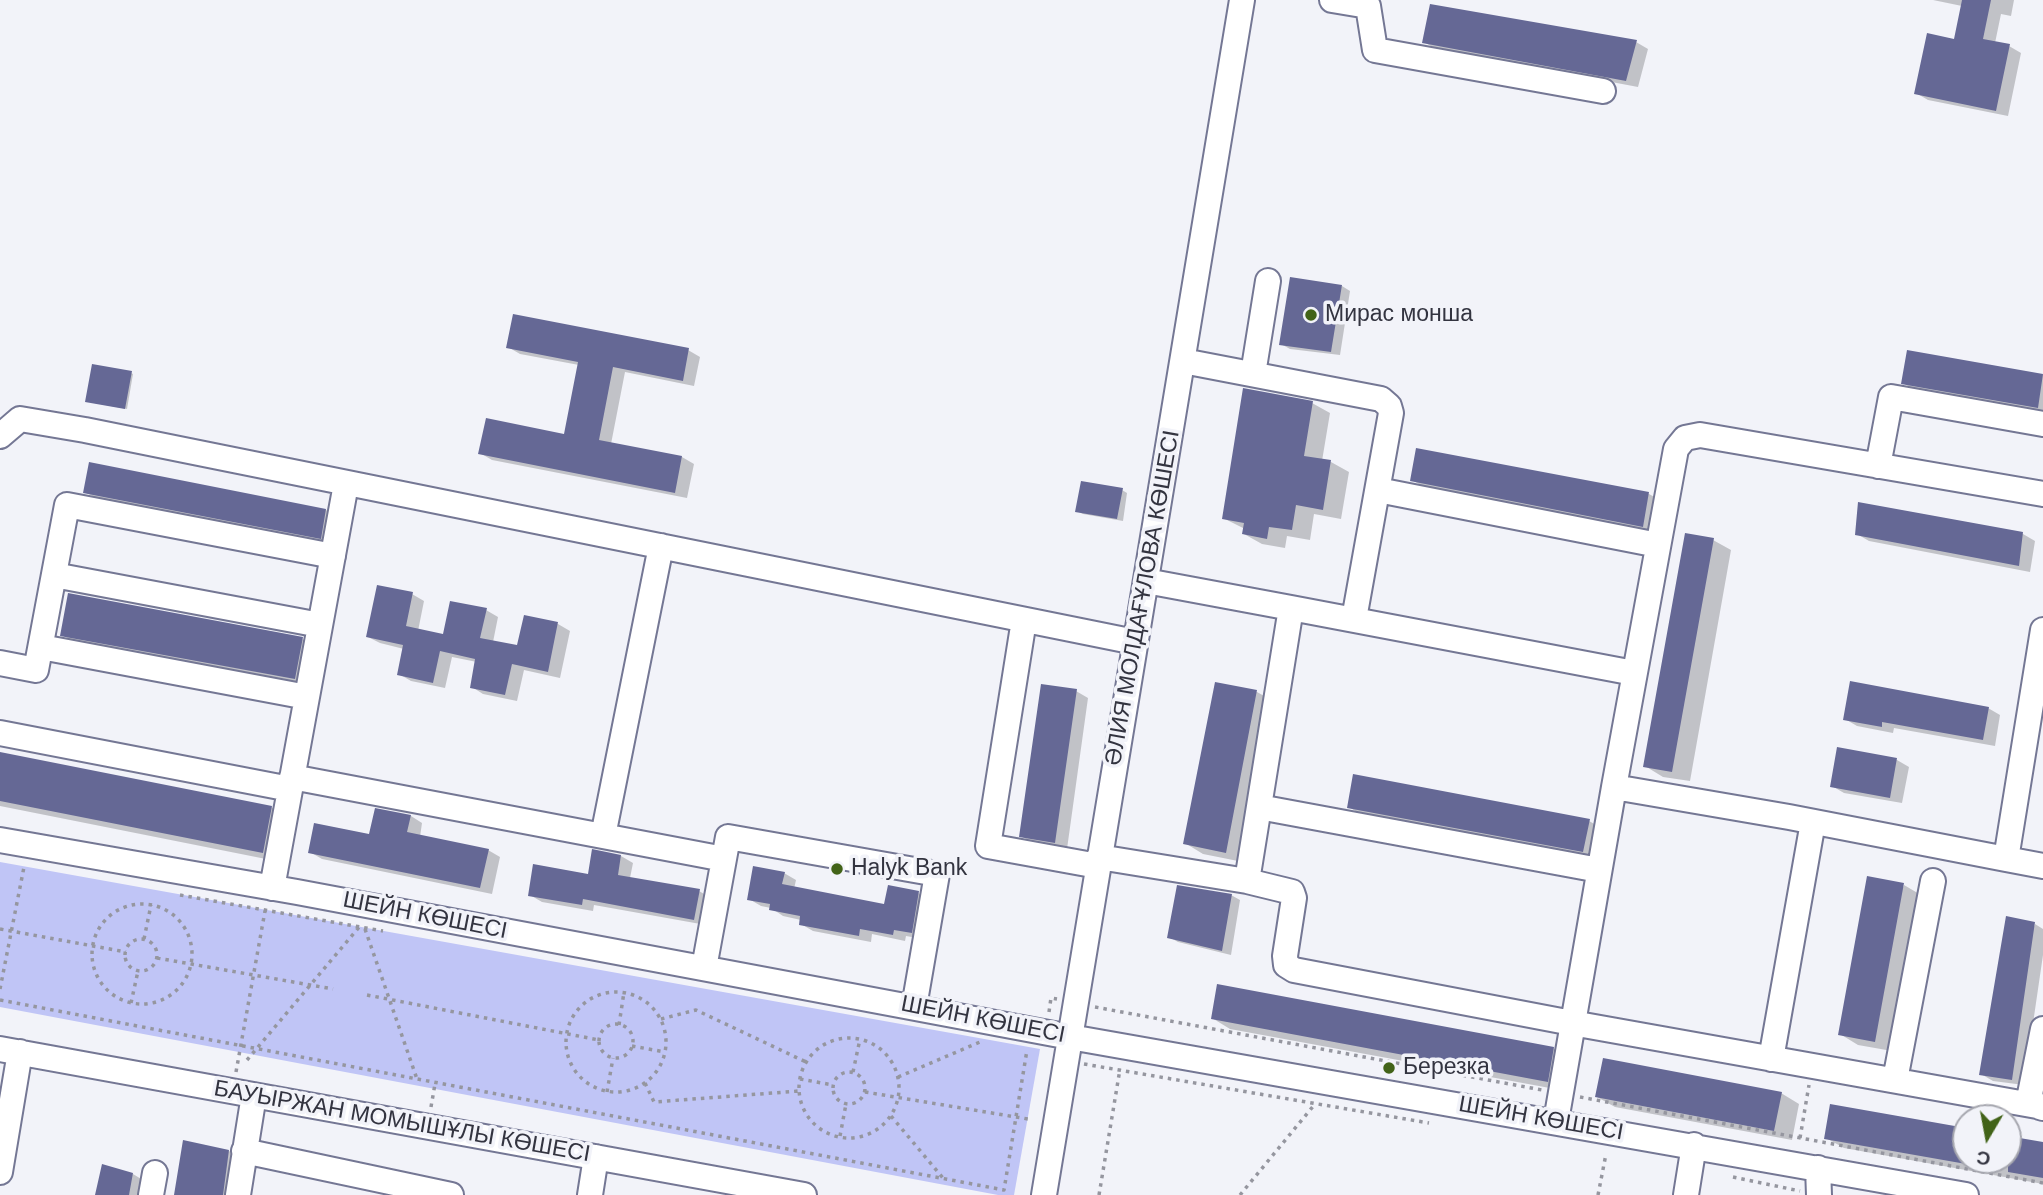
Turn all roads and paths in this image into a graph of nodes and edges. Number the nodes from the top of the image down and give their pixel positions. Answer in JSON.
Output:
{"nodes":[{"id":1,"x":1242,"y":0,"type":"edge"},
{"id":2,"x":1332,"y":0,"type":"edge"},
{"id":3,"x":1603,"y":91,"type":"dead end"},
{"id":4,"x":1268,"y":281,"type":"dead end"},
{"id":5,"x":1183,"y":360,"type":"junction"},
{"id":6,"x":1253,"y":374,"type":"junction"},
{"id":7,"x":2043,"y":424,"type":"edge"},
{"id":8,"x":0,"y":436,"type":"edge"},
{"id":9,"x":1878,"y":466,"type":"junction"},
{"id":10,"x":346,"y":484,"type":"junction"},
{"id":11,"x":1378,"y":489,"type":"junction"},
{"id":12,"x":2043,"y":494,"type":"edge"},
{"id":13,"x":1658,"y":545,"type":"junction"},
{"id":14,"x":661,"y":547,"type":"junction"},
{"id":15,"x":333,"y":556,"type":"junction"},
{"id":16,"x":54,"y":575,"type":"junction"},
{"id":17,"x":1146,"y":580,"type":"junction"},
{"id":18,"x":1291,"y":608,"type":"junction"},
{"id":19,"x":1354,"y":619,"type":"junction"},
{"id":20,"x":1024,"y":620,"type":"junction"},
{"id":21,"x":320,"y":625,"type":"junction"},
{"id":22,"x":2043,"y":630,"type":"edge"},
{"id":23,"x":1135,"y":642,"type":"junction"},
{"id":24,"x":41,"y":647,"type":"junction"},
{"id":25,"x":0,"y":663,"type":"edge"},
{"id":26,"x":1633,"y":673,"type":"junction"},
{"id":27,"x":307,"y":697,"type":"junction"},
{"id":28,"x":0,"y":733,"type":"edge"},
{"id":29,"x":291,"y":783,"type":"junction"},
{"id":30,"x":1614,"y":788,"type":"junction"},
{"id":31,"x":1259,"y":807,"type":"junction"},
{"id":32,"x":1813,"y":822,"type":"junction"},
{"id":33,"x":603,"y":836,"type":"junction"},
{"id":34,"x":0,"y":839,"type":"edge"},
{"id":35,"x":724,"y":859,"type":"junction"},
{"id":36,"x":2006,"y":859,"type":"junction"},
{"id":37,"x":1099,"y":861,"type":"junction"},
{"id":38,"x":2043,"y":866,"type":"edge"},
{"id":39,"x":37,"y":869,"type":"dead end"},
{"id":40,"x":1599,"y":870,"type":"junction"},
{"id":41,"x":1247,"y":881,"type":"junction"},
{"id":42,"x":1933,"y":881,"type":"dead end"},
{"id":43,"x":171,"y":893,"type":"dead end"},
{"id":44,"x":269,"y":899,"type":"junction"},
{"id":45,"x":151,"y":905,"type":"junction"},
{"id":46,"x":362,"y":928,"type":"junction"},
{"id":47,"x":0,"y":929,"type":"edge"},
{"id":48,"x":12,"y":932,"type":"junction"},
{"id":49,"x":392,"y":933,"type":"dead end"},
{"id":50,"x":144,"y":939,"type":"junction"},
{"id":51,"x":92,"y":946,"type":"junction"},
{"id":52,"x":125,"y":951,"type":"junction"},
{"id":53,"x":157,"y":958,"type":"junction"},
{"id":54,"x":191,"y":963,"type":"junction"},
{"id":55,"x":705,"y":968,"type":"junction"},
{"id":56,"x":138,"y":971,"type":"junction"},
{"id":57,"x":254,"y":975,"type":"junction"},
{"id":58,"x":309,"y":985,"type":"junction"},
{"id":59,"x":0,"y":989,"type":"edge"},
{"id":60,"x":333,"y":989,"type":"dead end"},
{"id":61,"x":624,"y":992,"type":"junction"},
{"id":62,"x":367,"y":995,"type":"dead end"},
{"id":63,"x":0,"y":1000,"type":"edge"},
{"id":64,"x":391,"y":1000,"type":"junction"},
{"id":65,"x":131,"y":1003,"type":"junction"},
{"id":66,"x":914,"y":1007,"type":"junction"},
{"id":67,"x":1129,"y":1013,"type":"dead end"},
{"id":68,"x":661,"y":1019,"type":"junction"},
{"id":69,"x":1572,"y":1023,"type":"junction"},
{"id":70,"x":619,"y":1025,"type":"junction"},
{"id":71,"x":2043,"y":1029,"type":"edge"},
{"id":72,"x":566,"y":1034,"type":"junction"},
{"id":73,"x":974,"y":1037,"type":"dead end"},
{"id":74,"x":1070,"y":1037,"type":"junction"},
{"id":75,"x":860,"y":1039,"type":"junction"},
{"id":76,"x":599,"y":1040,"type":"junction"},
{"id":77,"x":988,"y":1040,"type":"dead end"},
{"id":78,"x":981,"y":1042,"type":"dead end"},
{"id":79,"x":242,"y":1045,"type":"junction"},
{"id":80,"x":1122,"y":1045,"type":"junction"},
{"id":81,"x":632,"y":1046,"type":"junction"},
{"id":82,"x":1027,"y":1047,"type":"dead end"},
{"id":83,"x":257,"y":1048,"type":"junction"},
{"id":84,"x":10,"y":1051,"type":"edge"},
{"id":85,"x":665,"y":1052,"type":"junction"},
{"id":86,"x":613,"y":1058,"type":"junction"},
{"id":87,"x":1771,"y":1059,"type":"junction"},
{"id":88,"x":247,"y":1060,"type":"dead end"},
{"id":89,"x":806,"y":1062,"type":"junction"},
{"id":90,"x":1812,"y":1066,"type":"junction"},
{"id":91,"x":853,"y":1072,"type":"junction"},
{"id":92,"x":898,"y":1077,"type":"junction"},
{"id":93,"x":416,"y":1079,"type":"junction"},
{"id":94,"x":800,"y":1079,"type":"junction"},
{"id":95,"x":1895,"y":1080,"type":"junction"},
{"id":96,"x":645,"y":1083,"type":"junction"},
{"id":97,"x":833,"y":1085,"type":"junction"},
{"id":98,"x":799,"y":1091,"type":"junction"},
{"id":99,"x":607,"y":1092,"type":"junction"},
{"id":100,"x":864,"y":1092,"type":"junction"},
{"id":101,"x":243,"y":1093,"type":"junction"},
{"id":102,"x":899,"y":1098,"type":"junction"},
{"id":103,"x":846,"y":1104,"type":"junction"},
{"id":104,"x":1315,"y":1104,"type":"dead end"},
{"id":105,"x":2040,"y":1107,"type":"edge"},
{"id":106,"x":891,"y":1116,"type":"junction"},
{"id":107,"x":1017,"y":1118,"type":"junction"},
{"id":108,"x":1028,"y":1119,"type":"dead end"},
{"id":109,"x":1556,"y":1121,"type":"junction"},
{"id":110,"x":839,"y":1137,"type":"junction"},
{"id":111,"x":1800,"y":1138,"type":"dead end"},
{"id":112,"x":1694,"y":1145,"type":"junction"},
{"id":113,"x":244,"y":1152,"type":"junction"},
{"id":114,"x":1606,"y":1154,"type":"dead end"},
{"id":115,"x":596,"y":1157,"type":"junction"},
{"id":116,"x":1818,"y":1168,"type":"junction"},
{"id":117,"x":0,"y":1172,"type":"edge"},
{"id":118,"x":943,"y":1178,"type":"junction"},
{"id":119,"x":1904,"y":1190,"type":"edge"},
{"id":120,"x":762,"y":1191,"type":"edge"},
{"id":121,"x":238,"y":1195,"type":"edge"},
{"id":122,"x":451,"y":1195,"type":"edge"},
{"id":123,"x":590,"y":1195,"type":"edge"},
{"id":124,"x":804,"y":1195,"type":"edge"},
{"id":125,"x":1044,"y":1195,"type":"edge"},
{"id":126,"x":1099,"y":1195,"type":"edge"},
{"id":127,"x":1240,"y":1195,"type":"edge"},
{"id":128,"x":1598,"y":1195,"type":"edge"},
{"id":129,"x":1686,"y":1195,"type":"edge"},
{"id":130,"x":1819,"y":1195,"type":"edge"},
{"id":131,"x":1966,"y":1195,"type":"edge"}],
"edges":[{"from":1,"to":5,"type":"street","name":"ӘЛИЯ МОЛДАҒҰЛОВА КӨШЕСІ"},
{"from":2,"to":3,"type":"street"},
{"from":4,"to":6,"type":"street"},
{"from":5,"to":6,"type":"street"},
{"from":5,"to":17,"type":"street","name":"ӘЛИЯ МОЛДАҒҰЛОВА КӨШЕСІ"},
{"from":6,"to":11,"type":"street"},
{"from":7,"to":9,"type":"street"},
{"from":8,"to":10,"type":"street"},
{"from":9,"to":12,"type":"street"},
{"from":9,"to":13,"type":"street"},
{"from":10,"to":14,"type":"street"},
{"from":10,"to":15,"type":"street"},
{"from":11,"to":13,"type":"street"},
{"from":11,"to":19,"type":"street"},
{"from":13,"to":26,"type":"street"},
{"from":14,"to":20,"type":"street"},
{"from":14,"to":33,"type":"street"},
{"from":15,"to":16,"type":"street"},
{"from":15,"to":21,"type":"street"},
{"from":16,"to":21,"type":"street"},
{"from":16,"to":24,"type":"street"},
{"from":17,"to":18,"type":"street"},
{"from":17,"to":23,"type":"street","name":"ӘЛИЯ МОЛДАҒҰЛОВА КӨШЕСІ"},
{"from":18,"to":19,"type":"street"},
{"from":18,"to":31,"type":"street"},
{"from":19,"to":26,"type":"street"},
{"from":20,"to":23,"type":"street"},
{"from":20,"to":37,"type":"street"},
{"from":21,"to":27,"type":"street"},
{"from":22,"to":36,"type":"street"},
{"from":23,"to":37,"type":"street","name":"ӘЛИЯ МОЛДАҒҰЛОВА КӨШЕСІ"},
{"from":24,"to":25,"type":"street"},
{"from":24,"to":27,"type":"street"},
{"from":26,"to":30,"type":"street"},
{"from":27,"to":29,"type":"street"},
{"from":28,"to":29,"type":"street"},
{"from":29,"to":33,"type":"street"},
{"from":29,"to":44,"type":"street"},
{"from":30,"to":32,"type":"street"},
{"from":30,"to":40,"type":"street"},
{"from":31,"to":40,"type":"street"},
{"from":31,"to":41,"type":"street"},
{"from":32,"to":36,"type":"street"},
{"from":32,"to":87,"type":"street"},
{"from":33,"to":35,"type":"street"},
{"from":34,"to":44,"type":"street","name":"ШЕЙН КӨШЕСІ"},
{"from":35,"to":55,"type":"street"},
{"from":35,"to":66,"type":"street"},
{"from":36,"to":38,"type":"street"},
{"from":37,"to":41,"type":"street"},
{"from":37,"to":74,"type":"street","name":"ӘЛИЯ МОЛДАҒҰЛОВА КӨШЕСІ"},
{"from":39,"to":48,"type":"path"},
{"from":40,"to":69,"type":"street"},
{"from":41,"to":69,"type":"street"},
{"from":42,"to":95,"type":"street"},
{"from":43,"to":44,"type":"path"},
{"from":44,"to":46,"type":"path"},
{"from":44,"to":55,"type":"street","name":"ШЕЙН КӨШЕСІ"},
{"from":44,"to":57,"type":"path"},
{"from":45,"to":50,"type":"path"},
{"from":45,"to":51,"type":"path"},
{"from":45,"to":54,"type":"path"},
{"from":46,"to":49,"type":"path"},
{"from":46,"to":58,"type":"path"},
{"from":46,"to":64,"type":"path"},
{"from":47,"to":48,"type":"path"},
{"from":48,"to":51,"type":"path"},
{"from":48,"to":59,"type":"path"},
{"from":50,"to":52,"type":"path"},
{"from":50,"to":53,"type":"path"},
{"from":51,"to":52,"type":"path"},
{"from":51,"to":65,"type":"path"},
{"from":52,"to":56,"type":"path"},
{"from":53,"to":54,"type":"path"},
{"from":53,"to":56,"type":"path"},
{"from":54,"to":57,"type":"path"},
{"from":54,"to":65,"type":"path"},
{"from":55,"to":66,"type":"street","name":"ШЕЙН КӨШЕСІ"},
{"from":56,"to":65,"type":"path"},
{"from":57,"to":58,"type":"path"},
{"from":57,"to":79,"type":"path"},
{"from":58,"to":60,"type":"path"},
{"from":58,"to":83,"type":"path"},
{"from":61,"to":68,"type":"path"},
{"from":61,"to":70,"type":"path"},
{"from":61,"to":72,"type":"path"},
{"from":62,"to":64,"type":"path"},
{"from":63,"to":79,"type":"path"},
{"from":64,"to":72,"type":"path"},
{"from":64,"to":93,"type":"path"},
{"from":66,"to":74,"type":"street","name":"ШЕЙН КӨШЕСІ"},
{"from":67,"to":80,"type":"path"},
{"from":68,"to":85,"type":"path"},
{"from":68,"to":89,"type":"path"},
{"from":69,"to":87,"type":"street"},
{"from":69,"to":109,"type":"street"},
{"from":70,"to":76,"type":"path"},
{"from":70,"to":81,"type":"path"},
{"from":71,"to":105,"type":"street"},
{"from":72,"to":76,"type":"path"},
{"from":72,"to":99,"type":"path"},
{"from":73,"to":77,"type":"path"},
{"from":74,"to":80,"type":"street","name":"ШЕЙН КӨШЕСІ"},
{"from":74,"to":125,"type":"street","name":"ӘЛИЯ МОЛДАҒҰЛОВА КӨШЕСІ"},
{"from":75,"to":89,"type":"path"},
{"from":75,"to":91,"type":"path"},
{"from":75,"to":92,"type":"path"},
{"from":76,"to":86,"type":"path"},
{"from":78,"to":92,"type":"path"},
{"from":79,"to":83,"type":"path"},
{"from":79,"to":101,"type":"path"},
{"from":80,"to":109,"type":"street","name":"ШЕЙН КӨШЕСІ"},
{"from":80,"to":126,"type":"path"},
{"from":81,"to":85,"type":"path"},
{"from":81,"to":86,"type":"path"},
{"from":82,"to":107,"type":"path"},
{"from":83,"to":88,"type":"path"},
{"from":83,"to":93,"type":"path"},
{"from":84,"to":101,"type":"street","name":"БАУЫРЖАН МОМЫШҰЛЫ КӨШЕСІ"},
{"from":84,"to":117,"type":"street"},
{"from":85,"to":96,"type":"path"},
{"from":86,"to":99,"type":"path"},
{"from":87,"to":90,"type":"street"},
{"from":89,"to":94,"type":"path"},
{"from":90,"to":95,"type":"street"},
{"from":90,"to":111,"type":"path"},
{"from":91,"to":97,"type":"path"},
{"from":91,"to":100,"type":"path"},
{"from":92,"to":102,"type":"path"},
{"from":93,"to":118,"type":"path"},
{"from":94,"to":97,"type":"path"},
{"from":94,"to":98,"type":"path"},
{"from":95,"to":105,"type":"street"},
{"from":96,"to":98,"type":"path"},
{"from":96,"to":99,"type":"path"},
{"from":97,"to":103,"type":"path"},
{"from":98,"to":110,"type":"path"},
{"from":100,"to":102,"type":"path"},
{"from":100,"to":103,"type":"path"},
{"from":101,"to":113,"type":"street"},
{"from":101,"to":115,"type":"street","name":"БАУЫРЖАН МОМЫШҰЛЫ КӨШЕСІ"},
{"from":102,"to":106,"type":"path"},
{"from":102,"to":107,"type":"path"},
{"from":103,"to":110,"type":"path"},
{"from":104,"to":127,"type":"path"},
{"from":106,"to":110,"type":"path"},
{"from":106,"to":118,"type":"path"},
{"from":107,"to":108,"type":"path"},
{"from":107,"to":118,"type":"path"},
{"from":109,"to":112,"type":"street","name":"ШЕЙН КӨШЕСІ"},
{"from":112,"to":116,"type":"street","name":"ШЕЙН КӨШЕСІ"},
{"from":112,"to":129,"type":"street"},
{"from":113,"to":121,"type":"street"},
{"from":113,"to":122,"type":"street"},
{"from":114,"to":128,"type":"path"},
{"from":115,"to":120,"type":"street","name":"БАУЫРЖАН МОМЫШҰЛЫ КӨШЕСІ"},
{"from":115,"to":123,"type":"street"},
{"from":116,"to":119,"type":"street","name":"ШЕЙН КӨШЕСІ"},
{"from":116,"to":130,"type":"street"},
{"from":119,"to":131,"type":"street","name":"ШЕЙН КӨШЕСІ"},
{"from":120,"to":124,"type":"street","name":"БАУЫРЖАН МОМЫШҰЛЫ КӨШЕСІ"}]}
